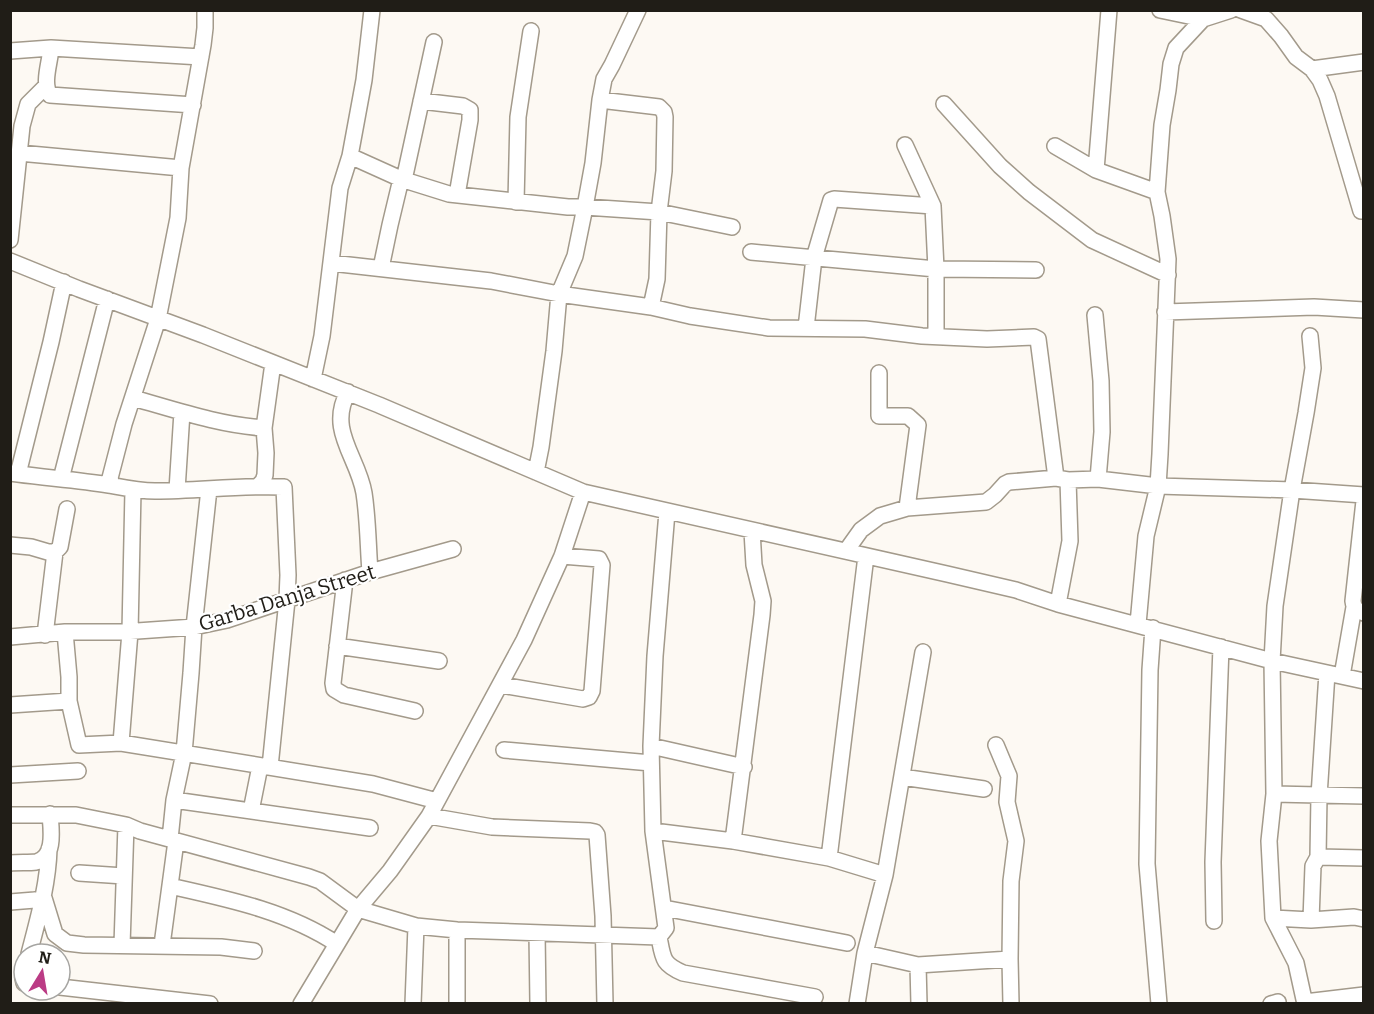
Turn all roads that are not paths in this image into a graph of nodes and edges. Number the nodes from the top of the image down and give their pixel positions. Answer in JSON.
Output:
{"nodes":[{"id":1,"x":206,"y":10,"type":"edge"},
{"id":2,"x":372,"y":10,"type":"edge"},
{"id":3,"x":638,"y":10,"type":"edge"},
{"id":4,"x":1109,"y":10,"type":"edge"},
{"id":5,"x":1160,"y":10,"type":"edge"},
{"id":6,"x":1231,"y":10,"type":"edge"},
{"id":7,"x":1242,"y":10,"type":"edge"},
{"id":8,"x":1203,"y":19,"type":"junction"},
{"id":9,"x":531,"y":31,"type":"dead end"},
{"id":10,"x":434,"y":42,"type":"dead end"},
{"id":11,"x":51,"y":48,"type":"junction"},
{"id":12,"x":10,"y":51,"type":"edge"},
{"id":13,"x":201,"y":57,"type":"junction"},
{"id":14,"x":1364,"y":62,"type":"edge"},
{"id":15,"x":1312,"y":69,"type":"junction"},
{"id":16,"x":46,"y":86,"type":"junction"},
{"id":17,"x":421,"y":100,"type":"junction"},
{"id":18,"x":600,"y":100,"type":"junction"},
{"id":19,"x":944,"y":104,"type":"dead end"},
{"id":20,"x":193,"y":105,"type":"junction"},
{"id":21,"x":905,"y":145,"type":"dead end"},
{"id":22,"x":1055,"y":146,"type":"dead end"},
{"id":23,"x":19,"y":153,"type":"junction"},
{"id":24,"x":350,"y":156,"type":"junction"},
{"id":25,"x":181,"y":168,"type":"junction"},
{"id":26,"x":1096,"y":170,"type":"junction"},
{"id":27,"x":402,"y":180,"type":"junction"},
{"id":28,"x":1157,"y":192,"type":"junction"},
{"id":29,"x":457,"y":195,"type":"junction"},
{"id":30,"x":516,"y":202,"type":"junction"},
{"id":31,"x":933,"y":206,"type":"junction"},
{"id":32,"x":585,"y":207,"type":"junction"},
{"id":33,"x":1361,"y":211,"type":"dead end"},
{"id":34,"x":659,"y":212,"type":"junction"},
{"id":35,"x":732,"y":226,"type":"dead end"},
{"id":36,"x":10,"y":240,"type":"edge"},
{"id":37,"x":751,"y":252,"type":"dead end"},
{"id":38,"x":814,"y":258,"type":"junction"},
{"id":39,"x":10,"y":261,"type":"edge"},
{"id":40,"x":331,"y":262,"type":"junction"},
{"id":41,"x":381,"y":268,"type":"junction"},
{"id":42,"x":936,"y":269,"type":"junction"},
{"id":43,"x":1036,"y":270,"type":"dead end"},
{"id":44,"x":1168,"y":274,"type":"junction"},
{"id":45,"x":64,"y":282,"type":"junction"},
{"id":46,"x":559,"y":294,"type":"junction"},
{"id":47,"x":107,"y":299,"type":"junction"},
{"id":48,"x":651,"y":307,"type":"junction"},
{"id":49,"x":1364,"y":310,"type":"edge"},
{"id":50,"x":1165,"y":312,"type":"junction"},
{"id":51,"x":1095,"y":315,"type":"dead end"},
{"id":52,"x":159,"y":319,"type":"junction"},
{"id":53,"x":806,"y":328,"type":"junction"},
{"id":54,"x":1310,"y":336,"type":"dead end"},
{"id":55,"x":936,"y":337,"type":"junction"},
{"id":56,"x":273,"y":363,"type":"junction"},
{"id":57,"x":879,"y":373,"type":"dead end"},
{"id":58,"x":313,"y":378,"type":"junction"},
{"id":59,"x":348,"y":392,"type":"junction"},
{"id":60,"x":133,"y":398,"type":"junction"},
{"id":61,"x":182,"y":412,"type":"junction"},
{"id":62,"x":264,"y":428,"type":"junction"},
{"id":63,"x":536,"y":472,"type":"junction"},
{"id":64,"x":14,"y":473,"type":"edge"},
{"id":65,"x":61,"y":479,"type":"junction"},
{"id":66,"x":1062,"y":479,"type":"junction"},
{"id":67,"x":1098,"y":479,"type":"junction"},
{"id":68,"x":111,"y":485,"type":"junction"},
{"id":69,"x":258,"y":486,"type":"junction"},
{"id":70,"x":1158,"y":486,"type":"junction"},
{"id":71,"x":209,"y":489,"type":"junction"},
{"id":72,"x":1292,"y":489,"type":"junction"},
{"id":73,"x":133,"y":490,"type":"junction"},
{"id":74,"x":177,"y":490,"type":"junction"},
{"id":75,"x":583,"y":492,"type":"junction"},
{"id":76,"x":1364,"y":495,"type":"edge"},
{"id":77,"x":1364,"y":501,"type":"edge"},
{"id":78,"x":907,"y":508,"type":"junction"},
{"id":79,"x":67,"y":509,"type":"dead end"},
{"id":80,"x":667,"y":512,"type":"junction"},
{"id":81,"x":752,"y":531,"type":"junction"},
{"id":82,"x":10,"y":545,"type":"edge"},
{"id":83,"x":453,"y":549,"type":"dead end"},
{"id":84,"x":55,"y":552,"type":"junction"},
{"id":85,"x":846,"y":552,"type":"junction"},
{"id":86,"x":562,"y":556,"type":"junction"},
{"id":87,"x":866,"y":556,"type":"junction"},
{"id":88,"x":370,"y":572,"type":"junction"},
{"id":89,"x":345,"y":580,"type":"junction"},
{"id":90,"x":287,"y":600,"type":"junction"},
{"id":91,"x":1058,"y":604,"type":"junction"},
{"id":92,"x":1359,"y":610,"type":"edge"},
{"id":93,"x":1146,"y":626,"type":"junction"},
{"id":94,"x":194,"y":627,"type":"junction"},
{"id":95,"x":64,"y":632,"type":"junction"},
{"id":96,"x":130,"y":632,"type":"junction"},
{"id":97,"x":45,"y":635,"type":"junction"},
{"id":98,"x":10,"y":637,"type":"edge"},
{"id":99,"x":337,"y":646,"type":"junction"},
{"id":100,"x":1221,"y":648,"type":"junction"},
{"id":101,"x":923,"y":652,"type":"dead end"},
{"id":102,"x":440,"y":661,"type":"dead end"},
{"id":103,"x":1272,"y":661,"type":"junction"},
{"id":104,"x":1335,"y":674,"type":"junction"},
{"id":105,"x":1364,"y":681,"type":"edge"},
{"id":106,"x":501,"y":685,"type":"junction"},
{"id":107,"x":69,"y":701,"type":"junction"},
{"id":108,"x":10,"y":705,"type":"edge"},
{"id":109,"x":415,"y":711,"type":"dead end"},
{"id":110,"x":121,"y":743,"type":"junction"},
{"id":111,"x":996,"y":745,"type":"dead end"},
{"id":112,"x":651,"y":746,"type":"junction"},
{"id":113,"x":504,"y":750,"type":"dead end"},
{"id":114,"x":184,"y":753,"type":"junction"},
{"id":115,"x":651,"y":763,"type":"junction"},
{"id":116,"x":265,"y":766,"type":"junction"},
{"id":117,"x":744,"y":767,"type":"junction"},
{"id":118,"x":78,"y":771,"type":"dead end"},
{"id":119,"x":10,"y":775,"type":"edge"},
{"id":120,"x":902,"y":777,"type":"junction"},
{"id":121,"x":984,"y":789,"type":"dead end"},
{"id":122,"x":1274,"y":794,"type":"junction"},
{"id":123,"x":1319,"y":796,"type":"junction"},
{"id":124,"x":1364,"y":796,"type":"edge"},
{"id":125,"x":174,"y":800,"type":"junction"},
{"id":126,"x":437,"y":801,"type":"junction"},
{"id":127,"x":251,"y":811,"type":"junction"},
{"id":128,"x":10,"y":814,"type":"edge"},
{"id":129,"x":50,"y":814,"type":"junction"},
{"id":130,"x":429,"y":816,"type":"junction"},
{"id":131,"x":126,"y":825,"type":"junction"},
{"id":132,"x":370,"y":828,"type":"dead end"},
{"id":133,"x":653,"y":831,"type":"junction"},
{"id":134,"x":173,"y":840,"type":"junction"},
{"id":135,"x":733,"y":841,"type":"junction"},
{"id":136,"x":49,"y":849,"type":"junction"},
{"id":137,"x":1318,"y":857,"type":"junction"},
{"id":138,"x":829,"y":858,"type":"junction"},
{"id":139,"x":1364,"y":858,"type":"edge"},
{"id":140,"x":10,"y":863,"type":"edge"},
{"id":141,"x":79,"y":873,"type":"dead end"},
{"id":142,"x":885,"y":875,"type":"junction"},
{"id":143,"x":124,"y":876,"type":"junction"},
{"id":144,"x":170,"y":886,"type":"junction"},
{"id":145,"x":44,"y":898,"type":"junction"},
{"id":146,"x":10,"y":902,"type":"edge"},
{"id":147,"x":664,"y":908,"type":"junction"},
{"id":148,"x":357,"y":909,"type":"junction"},
{"id":149,"x":1273,"y":918,"type":"junction"},
{"id":150,"x":1364,"y":919,"type":"edge"},
{"id":151,"x":1311,"y":920,"type":"junction"},
{"id":152,"x":1214,"y":921,"type":"dead end"},
{"id":153,"x":416,"y":926,"type":"junction"},
{"id":154,"x":457,"y":930,"type":"junction"},
{"id":155,"x":537,"y":933,"type":"junction"},
{"id":156,"x":602,"y":935,"type":"junction"},
{"id":157,"x":659,"y":936,"type":"junction"},
{"id":158,"x":32,"y":942,"type":"edge"},
{"id":159,"x":847,"y":943,"type":"dead end"},
{"id":160,"x":337,"y":944,"type":"junction"},
{"id":161,"x":122,"y":945,"type":"junction"},
{"id":162,"x":162,"y":945,"type":"junction"},
{"id":163,"x":254,"y":951,"type":"dead end"},
{"id":164,"x":865,"y":953,"type":"junction"},
{"id":165,"x":1010,"y":959,"type":"junction"},
{"id":166,"x":918,"y":965,"type":"junction"},
{"id":167,"x":72,"y":988,"type":"edge"},
{"id":168,"x":1364,"y":995,"type":"edge"},
{"id":169,"x":815,"y":997,"type":"dead end"},
{"id":170,"x":1305,"y":1003,"type":"edge"},
{"id":171,"x":210,"y":1004,"type":"edge"},
{"id":172,"x":301,"y":1004,"type":"edge"},
{"id":173,"x":413,"y":1004,"type":"edge"},
{"id":174,"x":457,"y":1004,"type":"edge"},
{"id":175,"x":538,"y":1004,"type":"edge"},
{"id":176,"x":605,"y":1004,"type":"edge"},
{"id":177,"x":857,"y":1004,"type":"edge"},
{"id":178,"x":919,"y":1004,"type":"edge"},
{"id":179,"x":1011,"y":1004,"type":"edge"},
{"id":180,"x":1159,"y":1004,"type":"edge"}],
"edges":[{"from":1,"to":13,"type":"street"},
{"from":2,"to":24,"type":"street"},
{"from":3,"to":18,"type":"street"},
{"from":4,"to":26,"type":"street"},
{"from":5,"to":8,"type":"street"},
{"from":6,"to":8,"type":"street"},
{"from":7,"to":15,"type":"street"},
{"from":8,"to":28,"type":"street"},
{"from":9,"to":30,"type":"street"},
{"from":10,"to":17,"type":"street"},
{"from":11,"to":12,"type":"street"},
{"from":11,"to":13,"type":"street"},
{"from":11,"to":16,"type":"street"},
{"from":13,"to":20,"type":"street"},
{"from":14,"to":15,"type":"street"},
{"from":15,"to":33,"type":"street"},
{"from":16,"to":20,"type":"street"},
{"from":16,"to":23,"type":"street"},
{"from":17,"to":27,"type":"street"},
{"from":17,"to":29,"type":"street"},
{"from":18,"to":32,"type":"street"},
{"from":18,"to":34,"type":"street"},
{"from":19,"to":44,"type":"street"},
{"from":20,"to":25,"type":"street"},
{"from":21,"to":31,"type":"street"},
{"from":22,"to":26,"type":"street"},
{"from":23,"to":25,"type":"street"},
{"from":23,"to":36,"type":"street"},
{"from":24,"to":27,"type":"street"},
{"from":24,"to":40,"type":"street"},
{"from":25,"to":52,"type":"street"},
{"from":26,"to":28,"type":"street"},
{"from":27,"to":29,"type":"street"},
{"from":27,"to":41,"type":"street"},
{"from":28,"to":44,"type":"street"},
{"from":29,"to":30,"type":"street"},
{"from":30,"to":32,"type":"street"},
{"from":31,"to":38,"type":"street"},
{"from":31,"to":42,"type":"street"},
{"from":32,"to":34,"type":"street"},
{"from":32,"to":46,"type":"street"},
{"from":34,"to":35,"type":"street"},
{"from":34,"to":48,"type":"street"},
{"from":37,"to":38,"type":"street"},
{"from":38,"to":42,"type":"street"},
{"from":38,"to":53,"type":"street"},
{"from":39,"to":45,"type":"street"},
{"from":40,"to":41,"type":"street"},
{"from":40,"to":58,"type":"street"},
{"from":41,"to":46,"type":"street"},
{"from":42,"to":43,"type":"street"},
{"from":42,"to":55,"type":"street"},
{"from":44,"to":50,"type":"street"},
{"from":45,"to":47,"type":"street"},
{"from":45,"to":64,"type":"street"},
{"from":46,"to":48,"type":"street"},
{"from":46,"to":63,"type":"street"},
{"from":47,"to":52,"type":"street"},
{"from":47,"to":65,"type":"street"},
{"from":48,"to":53,"type":"street"},
{"from":49,"to":50,"type":"street"},
{"from":50,"to":70,"type":"street"},
{"from":51,"to":67,"type":"street"},
{"from":52,"to":56,"type":"street"},
{"from":52,"to":60,"type":"street"},
{"from":53,"to":55,"type":"street"},
{"from":54,"to":72,"type":"street"},
{"from":55,"to":66,"type":"street"},
{"from":56,"to":58,"type":"street"},
{"from":56,"to":62,"type":"street"},
{"from":57,"to":78,"type":"street"},
{"from":58,"to":59,"type":"street"},
{"from":59,"to":63,"type":"street"},
{"from":59,"to":88,"type":"street"},
{"from":60,"to":61,"type":"street"},
{"from":60,"to":68,"type":"street"},
{"from":61,"to":62,"type":"street"},
{"from":61,"to":74,"type":"street"},
{"from":62,"to":69,"type":"street"},
{"from":63,"to":75,"type":"street"},
{"from":64,"to":65,"type":"street"},
{"from":65,"to":68,"type":"street"},
{"from":66,"to":67,"type":"street"},
{"from":66,"to":78,"type":"street"},
{"from":66,"to":91,"type":"street"},
{"from":67,"to":70,"type":"street"},
{"from":68,"to":73,"type":"street"},
{"from":69,"to":71,"type":"street"},
{"from":69,"to":90,"type":"street"},
{"from":70,"to":72,"type":"street"},
{"from":70,"to":93,"type":"street"},
{"from":71,"to":74,"type":"street"},
{"from":71,"to":94,"type":"street"},
{"from":72,"to":76,"type":"street"},
{"from":72,"to":103,"type":"street"},
{"from":73,"to":74,"type":"street"},
{"from":73,"to":96,"type":"street"},
{"from":75,"to":80,"type":"street"},
{"from":75,"to":86,"type":"street"},
{"from":77,"to":92,"type":"street"},
{"from":78,"to":85,"type":"street"},
{"from":79,"to":84,"type":"street"},
{"from":80,"to":81,"type":"street"},
{"from":80,"to":112,"type":"street"},
{"from":81,"to":85,"type":"street"},
{"from":81,"to":117,"type":"street"},
{"from":82,"to":84,"type":"street"},
{"from":83,"to":88,"type":"street","name":"Garba Danja Street"},
{"from":84,"to":97,"type":"street"},
{"from":85,"to":87,"type":"street"},
{"from":86,"to":106,"type":"street"},
{"from":86,"to":106,"type":"street"},
{"from":87,"to":91,"type":"street"},
{"from":87,"to":138,"type":"street"},
{"from":88,"to":89,"type":"street","name":"Garba Danja Street"},
{"from":89,"to":90,"type":"street","name":"Garba Danja Street"},
{"from":89,"to":99,"type":"street"},
{"from":90,"to":94,"type":"street","name":"Garba Danja Street"},
{"from":90,"to":116,"type":"street"},
{"from":91,"to":93,"type":"street"},
{"from":92,"to":104,"type":"street"},
{"from":93,"to":100,"type":"street"},
{"from":93,"to":180,"type":"street"},
{"from":94,"to":96,"type":"street","name":"Garba Danja Street"},
{"from":94,"to":114,"type":"street"},
{"from":95,"to":96,"type":"street","name":"Garba Danja Street"},
{"from":95,"to":97,"type":"street","name":"Garba Danja Street"},
{"from":95,"to":107,"type":"street"},
{"from":96,"to":110,"type":"street"},
{"from":97,"to":98,"type":"street","name":"Garba Danja Street"},
{"from":99,"to":102,"type":"street"},
{"from":99,"to":109,"type":"street"},
{"from":100,"to":103,"type":"street"},
{"from":100,"to":152,"type":"street"},
{"from":101,"to":120,"type":"street"},
{"from":103,"to":104,"type":"street"},
{"from":103,"to":122,"type":"street"},
{"from":104,"to":105,"type":"street"},
{"from":104,"to":123,"type":"street"},
{"from":106,"to":126,"type":"street"},
{"from":107,"to":108,"type":"street"},
{"from":107,"to":110,"type":"street"},
{"from":110,"to":114,"type":"street"},
{"from":111,"to":165,"type":"street"},
{"from":112,"to":115,"type":"street"},
{"from":112,"to":117,"type":"street"},
{"from":113,"to":115,"type":"street"},
{"from":114,"to":116,"type":"street"},
{"from":114,"to":125,"type":"street"},
{"from":115,"to":133,"type":"street"},
{"from":116,"to":126,"type":"street"},
{"from":116,"to":127,"type":"street"},
{"from":117,"to":135,"type":"street"},
{"from":118,"to":119,"type":"street"},
{"from":120,"to":121,"type":"street"},
{"from":120,"to":142,"type":"street"},
{"from":122,"to":123,"type":"street"},
{"from":122,"to":149,"type":"street"},
{"from":123,"to":124,"type":"street"},
{"from":123,"to":137,"type":"street"},
{"from":125,"to":127,"type":"street"},
{"from":125,"to":134,"type":"street"},
{"from":126,"to":130,"type":"street"},
{"from":127,"to":132,"type":"street"},
{"from":128,"to":129,"type":"street"},
{"from":129,"to":131,"type":"street"},
{"from":129,"to":136,"type":"street"},
{"from":130,"to":148,"type":"street"},
{"from":130,"to":156,"type":"street"},
{"from":131,"to":134,"type":"street"},
{"from":131,"to":143,"type":"street"},
{"from":133,"to":135,"type":"street"},
{"from":133,"to":147,"type":"street"},
{"from":134,"to":144,"type":"street"},
{"from":134,"to":148,"type":"street"},
{"from":135,"to":138,"type":"street"},
{"from":136,"to":140,"type":"street"},
{"from":136,"to":145,"type":"street"},
{"from":137,"to":139,"type":"street"},
{"from":137,"to":151,"type":"street"},
{"from":138,"to":142,"type":"street"},
{"from":141,"to":143,"type":"street"},
{"from":142,"to":164,"type":"street"},
{"from":143,"to":161,"type":"street"},
{"from":144,"to":160,"type":"street"},
{"from":144,"to":162,"type":"street"},
{"from":145,"to":146,"type":"street"},
{"from":145,"to":158,"type":"street"},
{"from":145,"to":161,"type":"street"},
{"from":147,"to":157,"type":"street"},
{"from":147,"to":159,"type":"street"},
{"from":148,"to":153,"type":"street"},
{"from":148,"to":160,"type":"street"},
{"from":149,"to":151,"type":"street"},
{"from":149,"to":170,"type":"street"},
{"from":150,"to":151,"type":"street"},
{"from":153,"to":154,"type":"street"},
{"from":153,"to":173,"type":"street"},
{"from":154,"to":155,"type":"street"},
{"from":154,"to":174,"type":"street"},
{"from":155,"to":156,"type":"street"},
{"from":155,"to":175,"type":"street"},
{"from":156,"to":157,"type":"street"},
{"from":156,"to":176,"type":"street"},
{"from":157,"to":169,"type":"street"},
{"from":160,"to":172,"type":"street"},
{"from":161,"to":162,"type":"street"},
{"from":162,"to":163,"type":"street"},
{"from":164,"to":166,"type":"street"},
{"from":164,"to":177,"type":"street"},
{"from":165,"to":166,"type":"street"},
{"from":165,"to":179,"type":"street"},
{"from":166,"to":178,"type":"street"},
{"from":167,"to":171,"type":"street"},
{"from":168,"to":170,"type":"street"}]}
